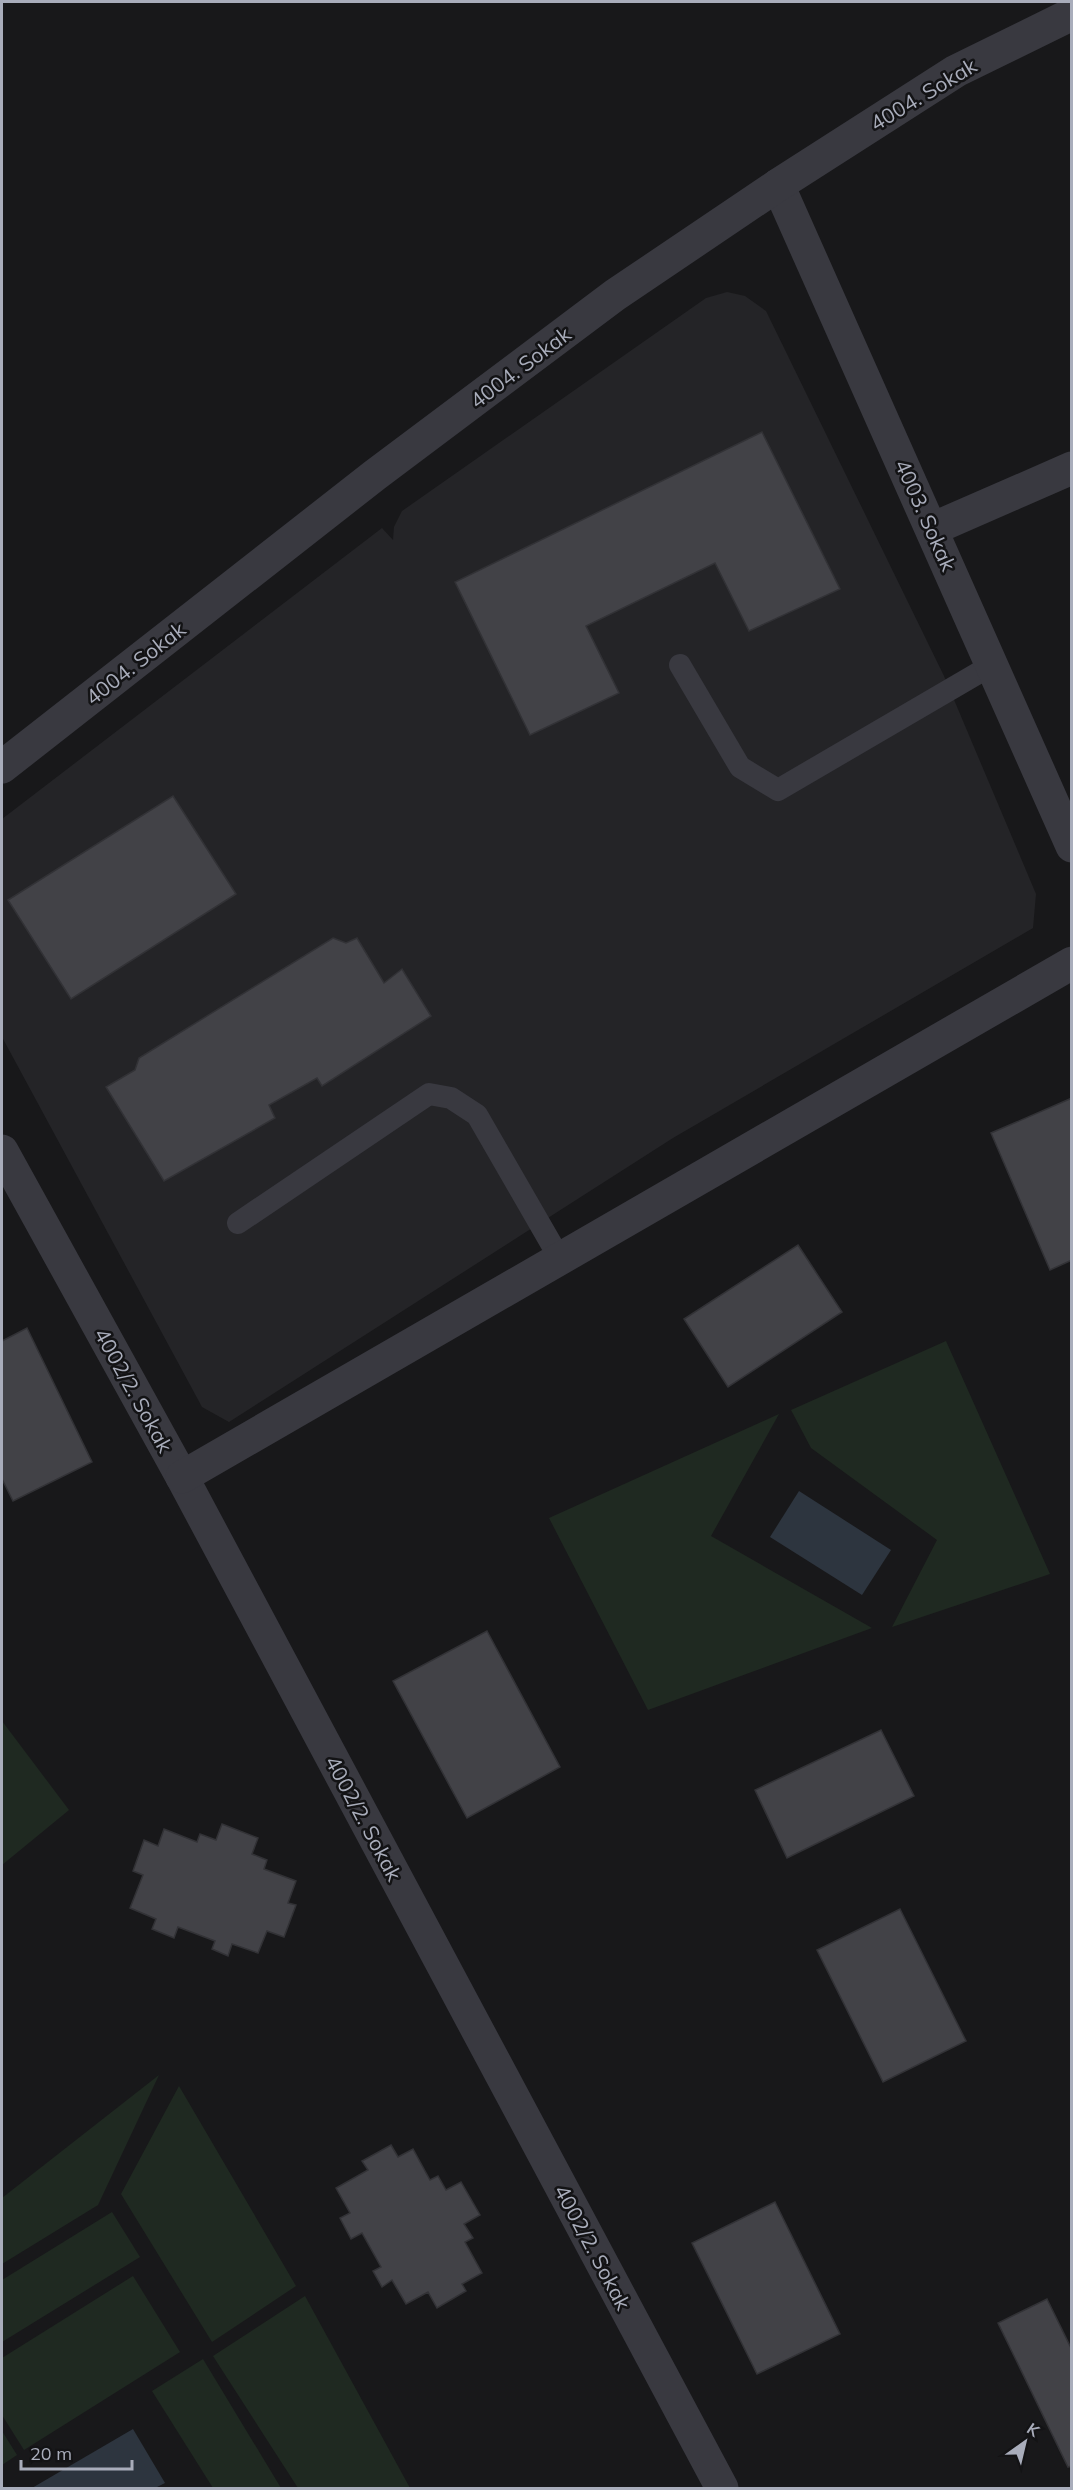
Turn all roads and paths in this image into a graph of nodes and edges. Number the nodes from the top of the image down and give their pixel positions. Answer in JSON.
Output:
{"nodes":[{"id":1,"x":1071,"y":14,"type":"edge"},
{"id":2,"x":778,"y":185,"type":"junction"},
{"id":3,"x":1071,"y":468,"type":"edge"},
{"id":4,"x":932,"y":529,"type":"junction"},
{"id":5,"x":680,"y":665,"type":"dead end"},
{"id":6,"x":992,"y":665,"type":"junction"},
{"id":7,"x":2,"y":767,"type":"edge"},
{"id":8,"x":1071,"y":846,"type":"edge"},
{"id":9,"x":1071,"y":963,"type":"edge"},
{"id":10,"x":2,"y":1150,"type":"edge"},
{"id":11,"x":238,"y":1223,"type":"dead end"},
{"id":12,"x":560,"y":1259,"type":"junction"},
{"id":13,"x":182,"y":1477,"type":"junction"},
{"id":14,"x":722,"y":2488,"type":"edge"}],
"edges":[{"from":1,"to":2,"type":"street","name":"4004. Sokak"},
{"from":2,"to":4,"type":"street","name":"4003. Sokak"},
{"from":2,"to":7,"type":"street","name":"4004. Sokak"},
{"from":3,"to":4,"type":"street"},
{"from":4,"to":6,"type":"street","name":"4003. Sokak"},
{"from":5,"to":6,"type":"lane"},
{"from":6,"to":8,"type":"street","name":"4003. Sokak"},
{"from":9,"to":12,"type":"street"},
{"from":10,"to":13,"type":"street","name":"4002/2. Sokak"},
{"from":11,"to":12,"type":"lane"},
{"from":12,"to":13,"type":"street"},
{"from":13,"to":14,"type":"street","name":"4002/2. Sokak"}]}
